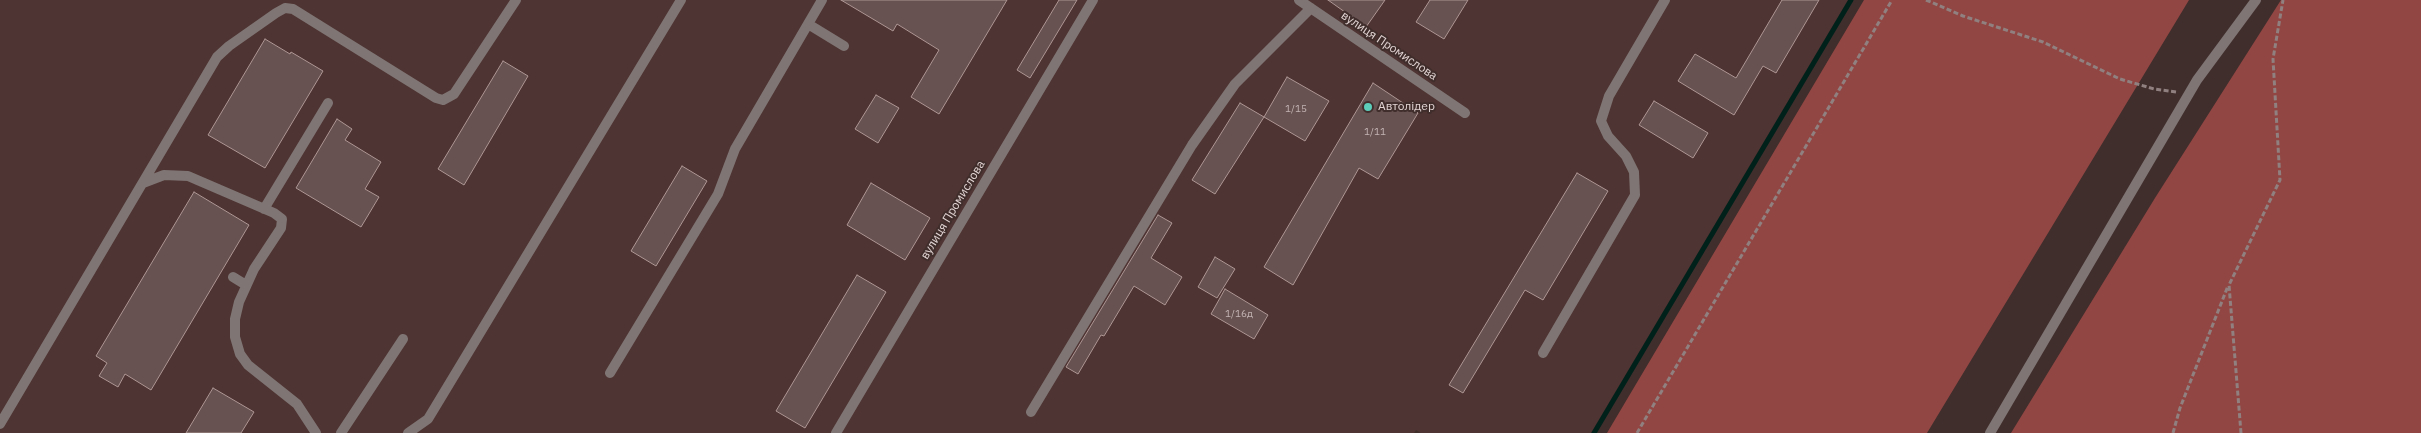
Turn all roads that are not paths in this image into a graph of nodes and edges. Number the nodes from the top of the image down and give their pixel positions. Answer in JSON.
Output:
{"nodes":[{"id":1,"x":516,"y":0,"type":"edge"},
{"id":2,"x":681,"y":0,"type":"edge"},
{"id":3,"x":822,"y":0,"type":"edge"},
{"id":4,"x":1093,"y":0,"type":"edge"},
{"id":5,"x":1299,"y":0,"type":"edge"},
{"id":6,"x":1666,"y":0,"type":"edge"},
{"id":7,"x":2256,"y":0,"type":"edge"},
{"id":8,"x":1311,"y":8,"type":"junction"},
{"id":9,"x":808,"y":24,"type":"junction"},
{"id":10,"x":844,"y":46,"type":"dead end"},
{"id":11,"x":328,"y":103,"type":"dead end"},
{"id":12,"x":1465,"y":113,"type":"dead end"},
{"id":13,"x":142,"y":184,"type":"junction"},
{"id":14,"x":264,"y":209,"type":"junction"},
{"id":15,"x":233,"y":277,"type":"dead end"},
{"id":16,"x":246,"y":285,"type":"junction"},
{"id":17,"x":403,"y":340,"type":"dead end"},
{"id":18,"x":1543,"y":353,"type":"dead end"},
{"id":19,"x":610,"y":373,"type":"dead end"},
{"id":20,"x":1031,"y":412,"type":"dead end"},
{"id":21,"x":0,"y":424,"type":"edge"},
{"id":22,"x":316,"y":433,"type":"edge"},
{"id":23,"x":341,"y":433,"type":"edge"},
{"id":24,"x":408,"y":433,"type":"edge"},
{"id":25,"x":836,"y":433,"type":"edge"},
{"id":26,"x":1990,"y":433,"type":"edge"}],
"edges":[{"from":1,"to":13,"type":"street"},
{"from":2,"to":24,"type":"street"},
{"from":3,"to":9,"type":"street"},
{"from":4,"to":25,"type":"street","name":"вулиця Промислова"},
{"from":5,"to":8,"type":"street","name":"вулиця Промислова"},
{"from":6,"to":18,"type":"street"},
{"from":7,"to":26,"type":"street"},
{"from":8,"to":12,"type":"street","name":"вулиця Промислова"},
{"from":8,"to":20,"type":"street"},
{"from":9,"to":10,"type":"street"},
{"from":9,"to":19,"type":"street"},
{"from":11,"to":14,"type":"street"},
{"from":13,"to":14,"type":"street"},
{"from":13,"to":21,"type":"street"},
{"from":14,"to":16,"type":"street"},
{"from":15,"to":16,"type":"street"},
{"from":16,"to":22,"type":"street"},
{"from":17,"to":23,"type":"street"}]}
